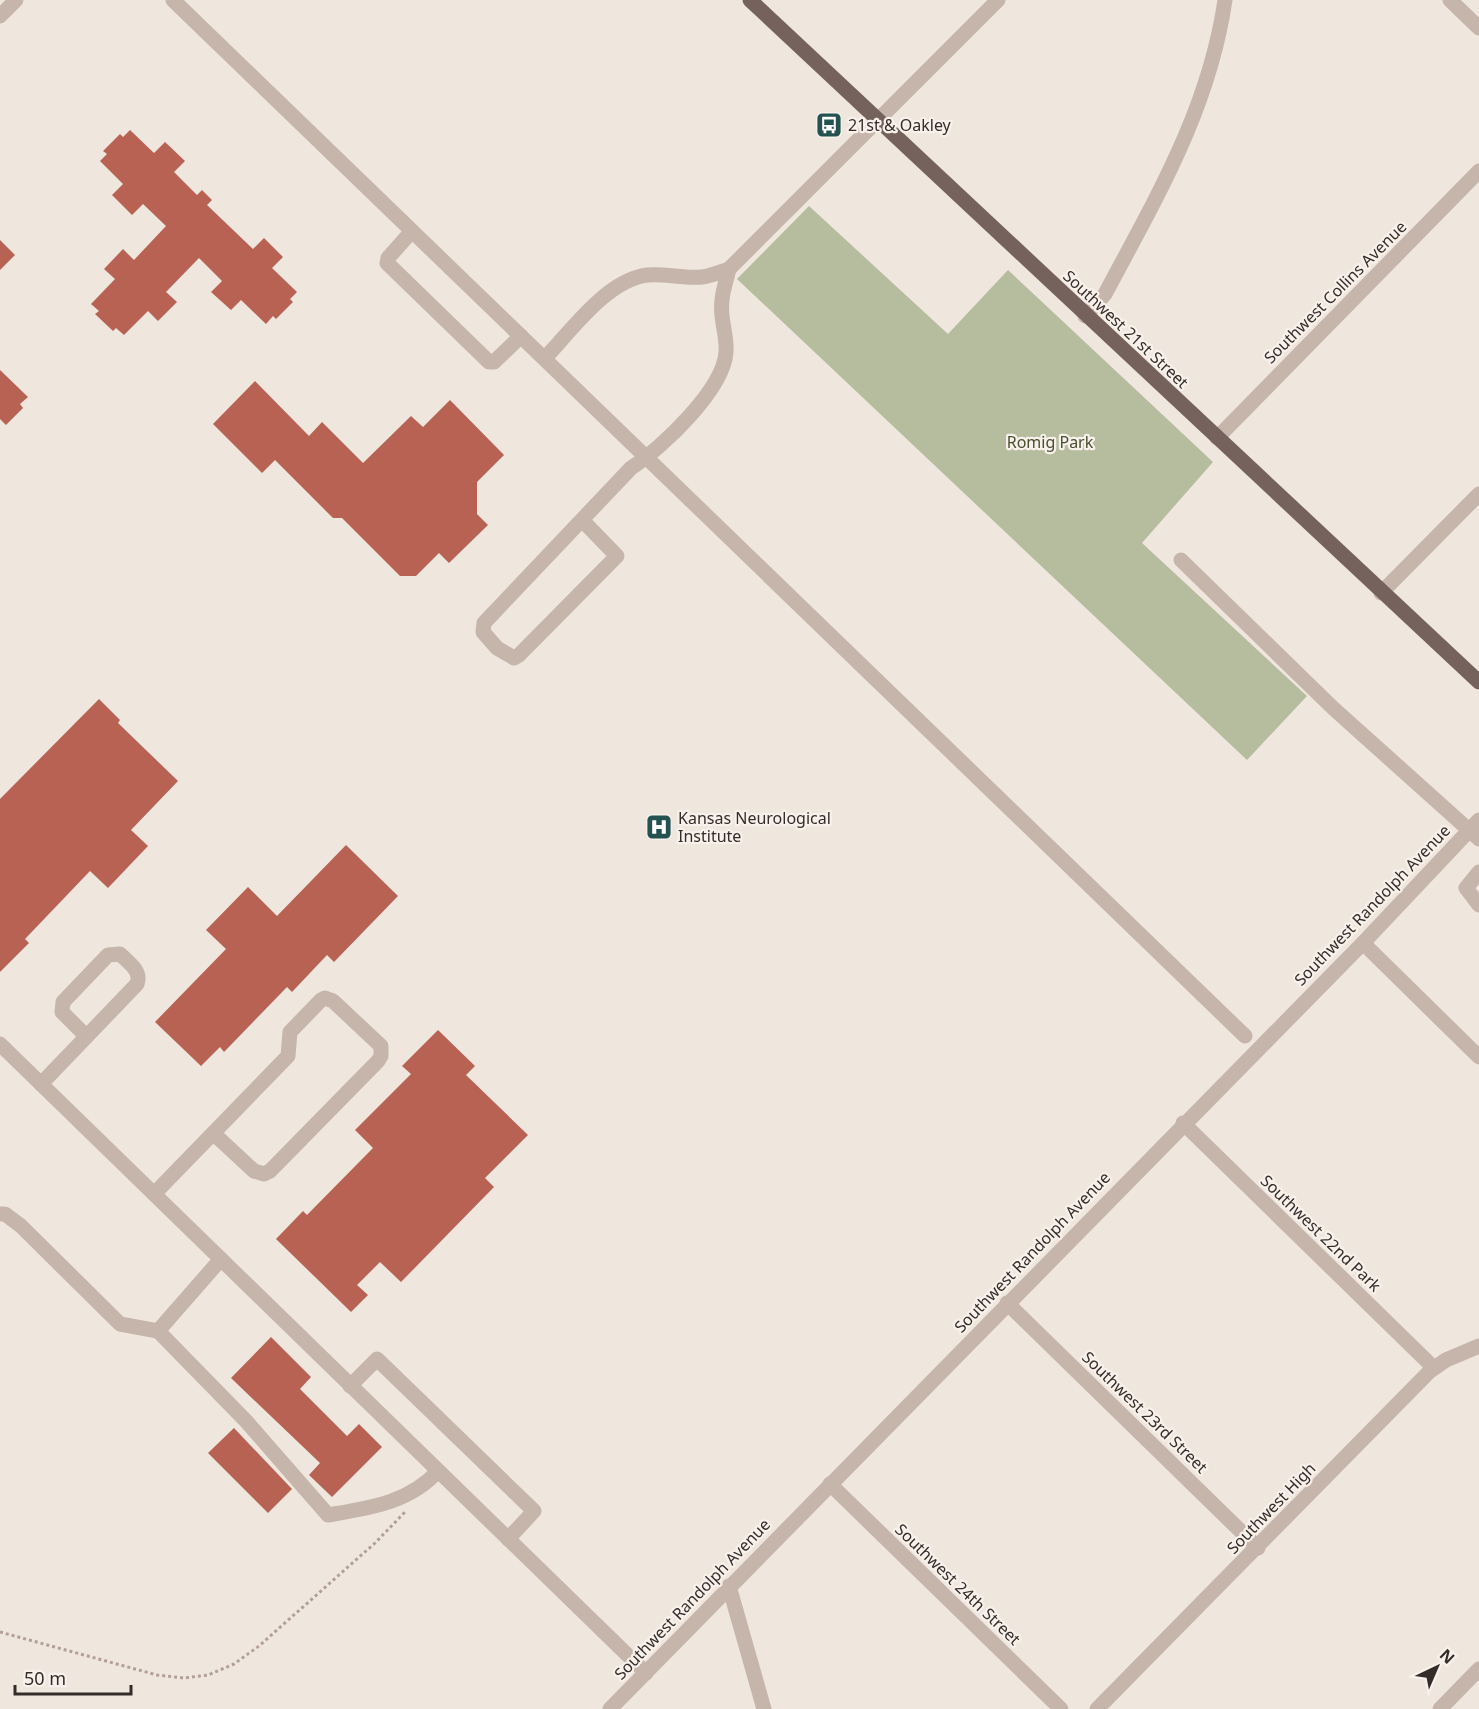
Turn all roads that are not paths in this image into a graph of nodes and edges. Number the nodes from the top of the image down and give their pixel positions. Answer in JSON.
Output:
{"nodes":[{"id":1,"x":16,"y":0,"type":"edge"},
{"id":2,"x":173,"y":0,"type":"edge"},
{"id":3,"x":750,"y":0,"type":"edge"},
{"id":4,"x":998,"y":0,"type":"edge"},
{"id":5,"x":1225,"y":0,"type":"edge"},
{"id":6,"x":1450,"y":0,"type":"edge"},
{"id":7,"x":0,"y":16,"type":"edge"},
{"id":8,"x":1479,"y":28,"type":"edge"},
{"id":9,"x":879,"y":121,"type":"junction"},
{"id":10,"x":1479,"y":171,"type":"edge"},
{"id":11,"x":412,"y":231,"type":"junction"},
{"id":12,"x":729,"y":269,"type":"junction"},
{"id":13,"x":1085,"y":316,"type":"junction"},
{"id":14,"x":521,"y":336,"type":"junction"},
{"id":15,"x":545,"y":358,"type":"junction"},
{"id":16,"x":1217,"y":438,"type":"junction"},
{"id":17,"x":647,"y":458,"type":"junction"},
{"id":18,"x":1479,"y":494,"type":"edge"},
{"id":19,"x":582,"y":520,"type":"junction"},
{"id":20,"x":1181,"y":560,"type":"dead end"},
{"id":21,"x":1381,"y":592,"type":"junction"},
{"id":22,"x":1479,"y":682,"type":"edge"},
{"id":23,"x":1476,"y":830,"type":"edge"},
{"id":24,"x":1479,"y":872,"type":"edge"},
{"id":25,"x":1479,"y":905,"type":"edge"},
{"id":26,"x":1363,"y":943,"type":"junction"},
{"id":27,"x":86,"y":1036,"type":"junction"},
{"id":28,"x":1245,"y":1036,"type":"dead end"},
{"id":29,"x":0,"y":1044,"type":"edge"},
{"id":30,"x":1479,"y":1057,"type":"edge"},
{"id":31,"x":41,"y":1084,"type":"junction"},
{"id":32,"x":1183,"y":1123,"type":"junction"},
{"id":33,"x":213,"y":1133,"type":"junction"},
{"id":34,"x":154,"y":1194,"type":"junction"},
{"id":35,"x":0,"y":1214,"type":"edge"},
{"id":36,"x":221,"y":1260,"type":"junction"},
{"id":37,"x":1007,"y":1303,"type":"junction"},
{"id":38,"x":158,"y":1331,"type":"junction"},
{"id":39,"x":1479,"y":1346,"type":"edge"},
{"id":40,"x":1434,"y":1368,"type":"junction"},
{"id":41,"x":350,"y":1386,"type":"junction"},
{"id":42,"x":438,"y":1471,"type":"junction"},
{"id":43,"x":830,"y":1484,"type":"junction"},
{"id":44,"x":508,"y":1539,"type":"junction"},
{"id":45,"x":1258,"y":1548,"type":"junction"},
{"id":46,"x":729,"y":1586,"type":"junction"},
{"id":47,"x":1479,"y":1669,"type":"edge"},
{"id":48,"x":646,"y":1673,"type":"junction"},
{"id":49,"x":610,"y":1709,"type":"edge"},
{"id":50,"x":764,"y":1709,"type":"edge"},
{"id":51,"x":1061,"y":1709,"type":"edge"},
{"id":52,"x":1097,"y":1709,"type":"edge"},
{"id":53,"x":1440,"y":1709,"type":"edge"}],
"edges":[{"from":1,"to":7,"type":"street"},
{"from":2,"to":11,"type":"street"},
{"from":3,"to":9,"type":"main road","name":"Southwest 21st Street"},
{"from":4,"to":9,"type":"street"},
{"from":5,"to":13,"type":"street"},
{"from":6,"to":8,"type":"street"},
{"from":9,"to":12,"type":"street"},
{"from":9,"to":13,"type":"main road","name":"Southwest 21st Street"},
{"from":10,"to":16,"type":"street","name":"Southwest Collins Avenue"},
{"from":11,"to":14,"type":"street"},
{"from":11,"to":14,"type":"street"},
{"from":12,"to":15,"type":"street"},
{"from":12,"to":17,"type":"street"},
{"from":13,"to":16,"type":"main road","name":"Southwest 21st Street"},
{"from":14,"to":15,"type":"street"},
{"from":15,"to":17,"type":"street"},
{"from":16,"to":21,"type":"main road","name":"Southwest 21st Street"},
{"from":17,"to":19,"type":"street"},
{"from":17,"to":28,"type":"street"},
{"from":18,"to":21,"type":"street"},
{"from":19,"to":19,"type":"street"},
{"from":20,"to":23,"type":"street"},
{"from":21,"to":22,"type":"main road","name":"Southwest 21st Street"},
{"from":23,"to":26,"type":"street","name":"Southwest Randolph Avenue"},
{"from":24,"to":25,"type":"street"},
{"from":26,"to":30,"type":"street"},
{"from":26,"to":32,"type":"street","name":"Southwest Randolph Avenue"},
{"from":27,"to":27,"type":"street"},
{"from":27,"to":31,"type":"street"},
{"from":29,"to":31,"type":"street"},
{"from":31,"to":34,"type":"street"},
{"from":32,"to":37,"type":"street","name":"Southwest Randolph Avenue"},
{"from":32,"to":40,"type":"street","name":"Southwest 22nd Park"},
{"from":33,"to":33,"type":"street"},
{"from":33,"to":34,"type":"street"},
{"from":34,"to":36,"type":"street"},
{"from":35,"to":38,"type":"street"},
{"from":36,"to":38,"type":"street"},
{"from":36,"to":41,"type":"street"},
{"from":37,"to":43,"type":"street","name":"Southwest Randolph Avenue"},
{"from":37,"to":45,"type":"street","name":"Southwest 23rd Street"},
{"from":38,"to":42,"type":"street"},
{"from":39,"to":40,"type":"street","name":"Southwest High"},
{"from":40,"to":45,"type":"street","name":"Southwest High"},
{"from":41,"to":42,"type":"street"},
{"from":41,"to":44,"type":"street"},
{"from":42,"to":44,"type":"street"},
{"from":43,"to":46,"type":"street","name":"Southwest Randolph Avenue"},
{"from":43,"to":51,"type":"street","name":"Southwest 24th Street"},
{"from":44,"to":48,"type":"street"},
{"from":45,"to":52,"type":"street","name":"Southwest High"},
{"from":46,"to":48,"type":"street","name":"Southwest Randolph Avenue"},
{"from":46,"to":50,"type":"street"},
{"from":47,"to":53,"type":"street"},
{"from":48,"to":49,"type":"street","name":"Southwest Randolph Avenue"}]}
